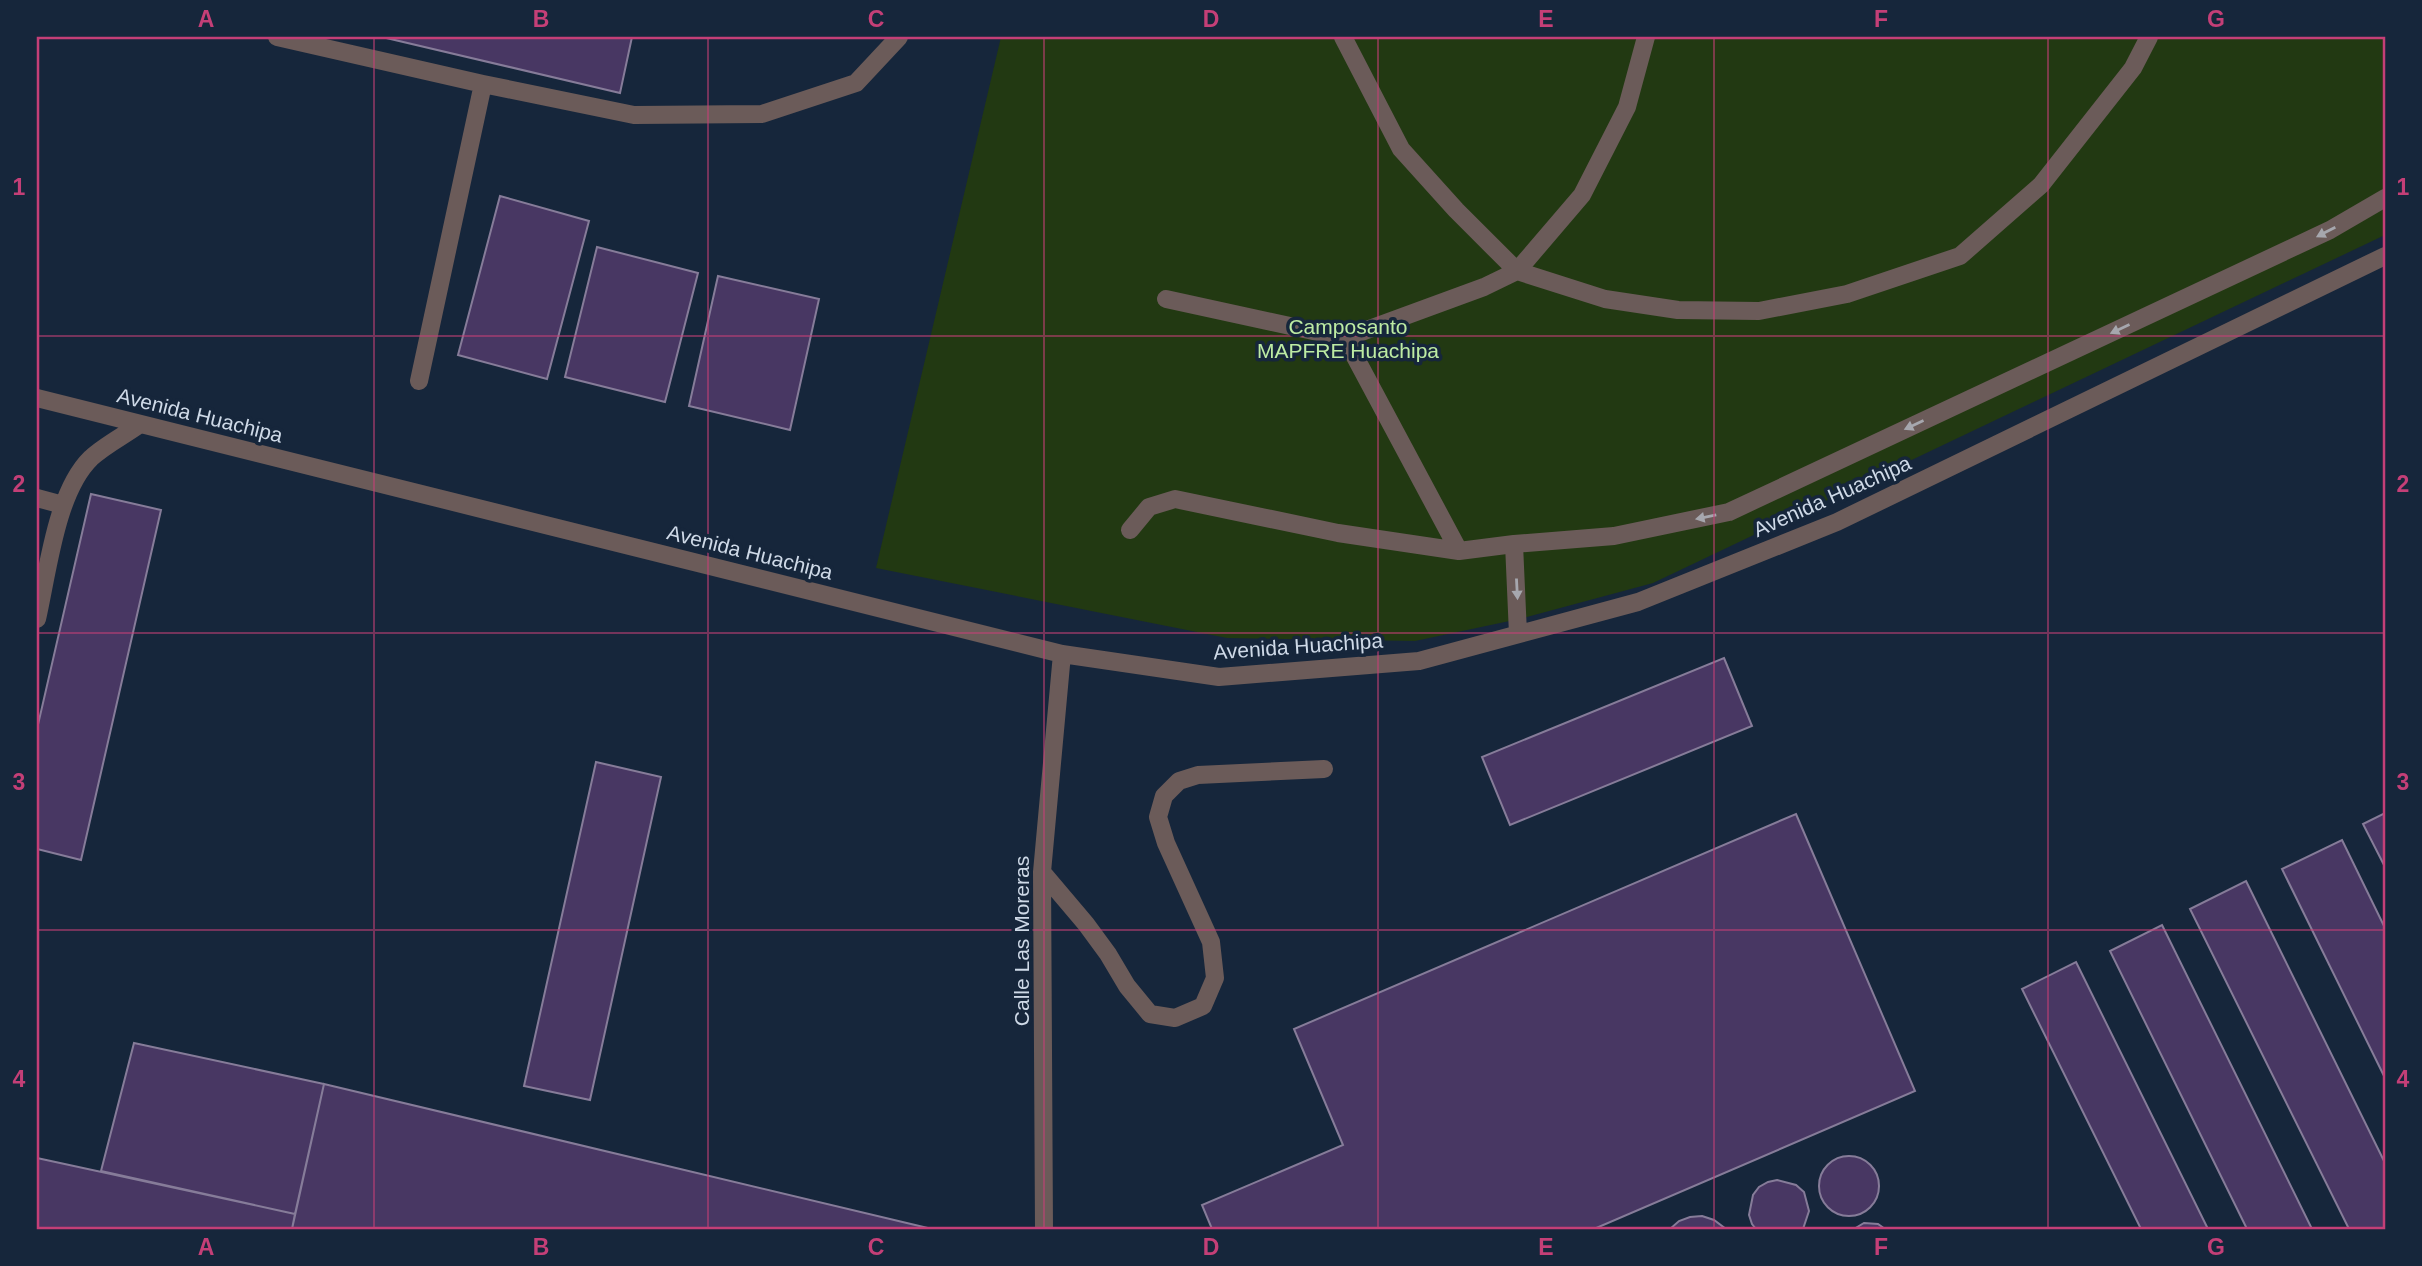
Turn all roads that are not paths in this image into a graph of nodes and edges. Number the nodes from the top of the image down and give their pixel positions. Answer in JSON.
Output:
{"nodes":[{"id":1,"x":277,"y":37,"type":"edge"},
{"id":2,"x":899,"y":37,"type":"edge"},
{"id":3,"x":1343,"y":37,"type":"edge"},
{"id":4,"x":1646,"y":37,"type":"edge"},
{"id":5,"x":2149,"y":37,"type":"edge"},
{"id":6,"x":483,"y":84,"type":"junction"},
{"id":7,"x":2385,"y":198,"type":"edge"},
{"id":8,"x":2385,"y":256,"type":"edge"},
{"id":9,"x":1517,"y":271,"type":"junction"},
{"id":10,"x":1166,"y":299,"type":"dead end"},
{"id":11,"x":1345,"y":338,"type":"junction"},
{"id":12,"x":419,"y":381,"type":"dead end"},
{"id":13,"x":37,"y":398,"type":"edge"},
{"id":14,"x":140,"y":424,"type":"junction"},
{"id":15,"x":37,"y":498,"type":"edge"},
{"id":16,"x":63,"y":505,"type":"junction"},
{"id":17,"x":1130,"y":530,"type":"dead end"},
{"id":18,"x":1514,"y":544,"type":"junction"},
{"id":19,"x":1459,"y":551,"type":"junction"},
{"id":20,"x":37,"y":619,"type":"edge"},
{"id":21,"x":1518,"y":634,"type":"junction"},
{"id":22,"x":1062,"y":654,"type":"junction"},
{"id":23,"x":1324,"y":769,"type":"dead end"},
{"id":24,"x":1042,"y":872,"type":"junction"},
{"id":25,"x":1044,"y":1229,"type":"edge"}],
"edges":[{"from":1,"to":6,"type":"street"},
{"from":2,"to":6,"type":"street"},
{"from":3,"to":9,"type":"street"},
{"from":4,"to":9,"type":"street"},
{"from":5,"to":9,"type":"street"},
{"from":6,"to":12,"type":"street"},
{"from":7,"to":18,"type":"street","one_way":true},
{"from":8,"to":21,"type":"street","name":"Avenida Huachipa"},
{"from":9,"to":11,"type":"street"},
{"from":10,"to":11,"type":"street"},
{"from":11,"to":19,"type":"street"},
{"from":13,"to":14,"type":"street","name":"Avenida Huachipa"},
{"from":14,"to":16,"type":"street"},
{"from":14,"to":22,"type":"street","name":"Avenida Huachipa"},
{"from":15,"to":16,"type":"street"},
{"from":16,"to":20,"type":"street"},
{"from":17,"to":19,"type":"street"},
{"from":18,"to":19,"type":"street"},
{"from":18,"to":21,"type":"street","one_way":true},
{"from":21,"to":22,"type":"street","name":"Avenida Huachipa"},
{"from":22,"to":24,"type":"street","name":"Calle Las Moreras"},
{"from":23,"to":24,"type":"street"},
{"from":24,"to":25,"type":"street","name":"Calle Las Moreras"}]}
